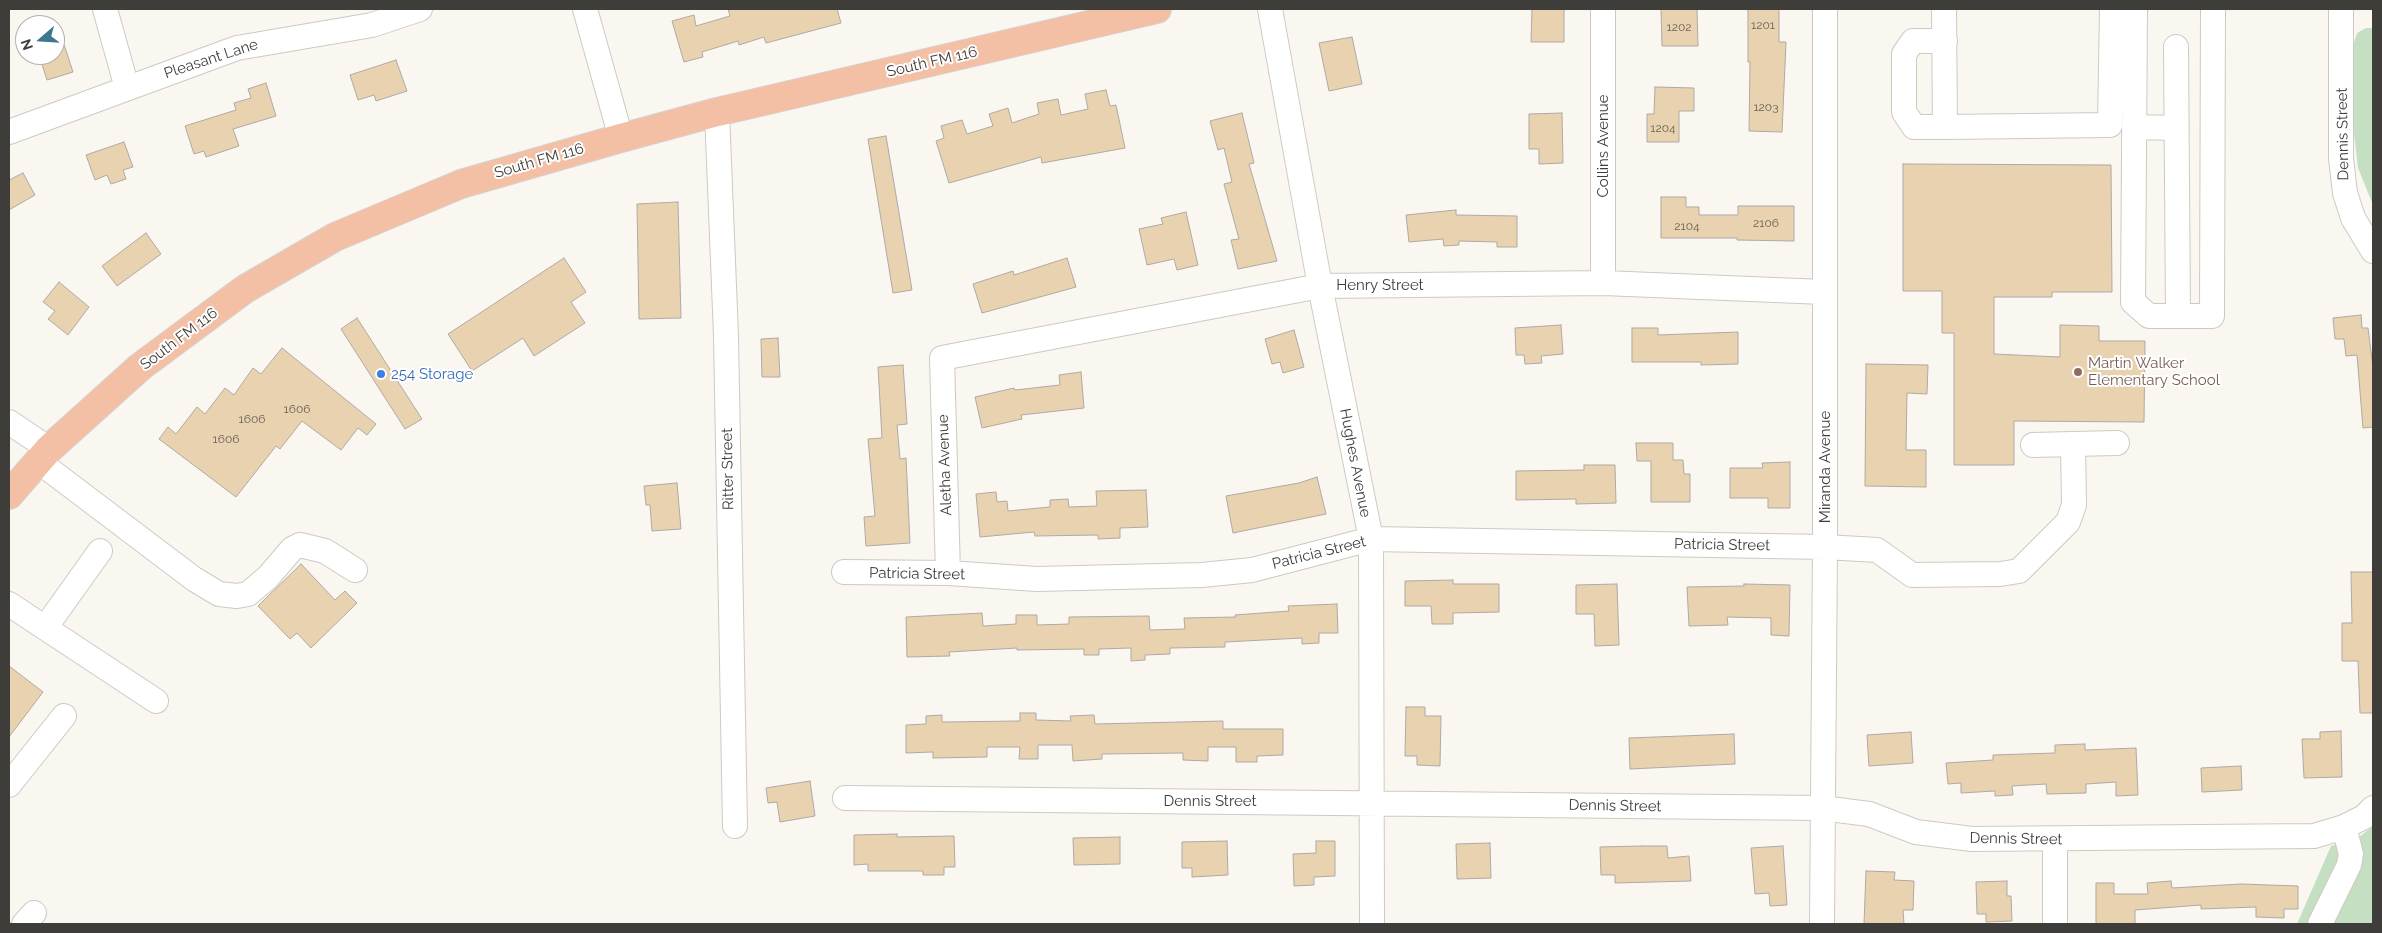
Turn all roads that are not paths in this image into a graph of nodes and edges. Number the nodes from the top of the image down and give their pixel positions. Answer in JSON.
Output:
{"nodes":[{"id":1,"x":106,"y":9,"type":"edge"},
{"id":2,"x":420,"y":9,"type":"edge"},
{"id":3,"x":585,"y":9,"type":"edge"},
{"id":4,"x":1157,"y":9,"type":"edge"},
{"id":5,"x":1270,"y":9,"type":"edge"},
{"id":6,"x":1603,"y":9,"type":"edge"},
{"id":7,"x":1825,"y":9,"type":"edge"},
{"id":8,"x":1944,"y":9,"type":"edge"},
{"id":9,"x":2112,"y":9,"type":"edge"},
{"id":10,"x":2135,"y":9,"type":"edge"},
{"id":11,"x":2212,"y":9,"type":"edge"},
{"id":12,"x":2341,"y":9,"type":"edge"},
{"id":13,"x":1944,"y":41,"type":"junction"},
{"id":14,"x":2176,"y":47,"type":"dead end"},
{"id":15,"x":127,"y":88,"type":"junction"},
{"id":16,"x":717,"y":112,"type":"junction"},
{"id":17,"x":1945,"y":127,"type":"junction"},
{"id":18,"x":2134,"y":127,"type":"junction"},
{"id":19,"x":2176,"y":128,"type":"junction"},
{"id":20,"x":9,"y":132,"type":"edge"},
{"id":21,"x":620,"y":138,"type":"junction"},
{"id":22,"x":2373,"y":251,"type":"edge"},
{"id":23,"x":1603,"y":284,"type":"junction"},
{"id":24,"x":1320,"y":286,"type":"junction"},
{"id":25,"x":1824,"y":292,"type":"junction"},
{"id":26,"x":2178,"y":316,"type":"junction"},
{"id":27,"x":942,"y":358,"type":"joint"},
{"id":28,"x":9,"y":422,"type":"edge"},
{"id":29,"x":2117,"y":443,"type":"dead end"},
{"id":30,"x":2073,"y":444,"type":"junction"},
{"id":31,"x":2033,"y":445,"type":"dead end"},
{"id":32,"x":44,"y":455,"type":"junction"},
{"id":33,"x":9,"y":494,"type":"edge"},
{"id":34,"x":1371,"y":539,"type":"junction"},
{"id":35,"x":1825,"y":547,"type":"junction"},
{"id":36,"x":100,"y":551,"type":"dead end"},
{"id":37,"x":355,"y":570,"type":"dead end"},
{"id":38,"x":844,"y":572,"type":"dead end"},
{"id":39,"x":948,"y":573,"type":"junction"},
{"id":40,"x":9,"y":604,"type":"edge"},
{"id":41,"x":45,"y":628,"type":"junction"},
{"id":42,"x":156,"y":702,"type":"dead end"},
{"id":43,"x":64,"y":716,"type":"dead end"},
{"id":44,"x":9,"y":785,"type":"edge"},
{"id":45,"x":845,"y":798,"type":"dead end"},
{"id":46,"x":1372,"y":802,"type":"junction"},
{"id":47,"x":1822,"y":808,"type":"junction"},
{"id":48,"x":2373,"y":808,"type":"edge"},
{"id":49,"x":735,"y":826,"type":"dead end"},
{"id":50,"x":2344,"y":827,"type":"junction"},
{"id":51,"x":2055,"y":840,"type":"junction"},
{"id":52,"x":1372,"y":924,"type":"edge"},
{"id":53,"x":1822,"y":924,"type":"edge"},
{"id":54,"x":2055,"y":924,"type":"edge"},
{"id":55,"x":2320,"y":924,"type":"edge"}],
"edges":[{"from":1,"to":15,"type":"street"},
{"from":2,"to":15,"type":"street","name":"Pleasant Lane"},
{"from":3,"to":21,"type":"street"},
{"from":4,"to":16,"type":"main road","name":"South FM 116"},
{"from":5,"to":24,"type":"street","name":"Hughes Avenue"},
{"from":6,"to":23,"type":"street","name":"Collins Avenue"},
{"from":7,"to":25,"type":"street","name":"Miranda Avenue"},
{"from":8,"to":13,"type":"street"},
{"from":9,"to":17,"type":"street"},
{"from":10,"to":18,"type":"street"},
{"from":11,"to":26,"type":"street"},
{"from":12,"to":22,"type":"street","name":"Dennis Street"},
{"from":13,"to":17,"type":"street"},
{"from":13,"to":17,"type":"street"},
{"from":14,"to":19,"type":"street"},
{"from":15,"to":20,"type":"street","name":"Pleasant Lane"},
{"from":16,"to":21,"type":"main road","name":"South FM 116"},
{"from":16,"to":49,"type":"street","name":"Ritter Street"},
{"from":18,"to":19,"type":"street"},
{"from":18,"to":26,"type":"street"},
{"from":19,"to":26,"type":"street"},
{"from":21,"to":32,"type":"main road","name":"South FM 116"},
{"from":23,"to":24,"type":"street","name":"Henry Street"},
{"from":23,"to":25,"type":"street","name":"Henry Street"},
{"from":24,"to":27,"type":"street","name":"Henry Street"},
{"from":24,"to":34,"type":"street","name":"Hughes Avenue"},
{"from":25,"to":35,"type":"street","name":"Miranda Avenue"},
{"from":27,"to":39,"type":"street","name":"Aletha Avenue"},
{"from":28,"to":32,"type":"street"},
{"from":29,"to":30,"type":"street"},
{"from":30,"to":31,"type":"street"},
{"from":30,"to":35,"type":"street","name":"Patricia Street"},
{"from":32,"to":33,"type":"main road","name":"South FM 116"},
{"from":32,"to":37,"type":"street"},
{"from":34,"to":35,"type":"street","name":"Patricia Street"},
{"from":34,"to":39,"type":"street","name":"Patricia Street"},
{"from":34,"to":46,"type":"street","name":"Hughes Avenue"},
{"from":35,"to":47,"type":"street","name":"Miranda Avenue"},
{"from":36,"to":41,"type":"street"},
{"from":38,"to":39,"type":"street","name":"Patricia Street"},
{"from":40,"to":41,"type":"street"},
{"from":41,"to":42,"type":"street"},
{"from":43,"to":44,"type":"street"},
{"from":45,"to":46,"type":"street","name":"Dennis Street"},
{"from":46,"to":47,"type":"street","name":"Dennis Street"},
{"from":46,"to":52,"type":"street","name":"Hughes Avenue"},
{"from":47,"to":51,"type":"street","name":"Dennis Street"},
{"from":47,"to":53,"type":"street","name":"Miranda Avenue"},
{"from":48,"to":50,"type":"street","name":"Dennis Street"},
{"from":50,"to":51,"type":"street","name":"Dennis Street"},
{"from":50,"to":55,"type":"street"},
{"from":51,"to":54,"type":"street"}]}
